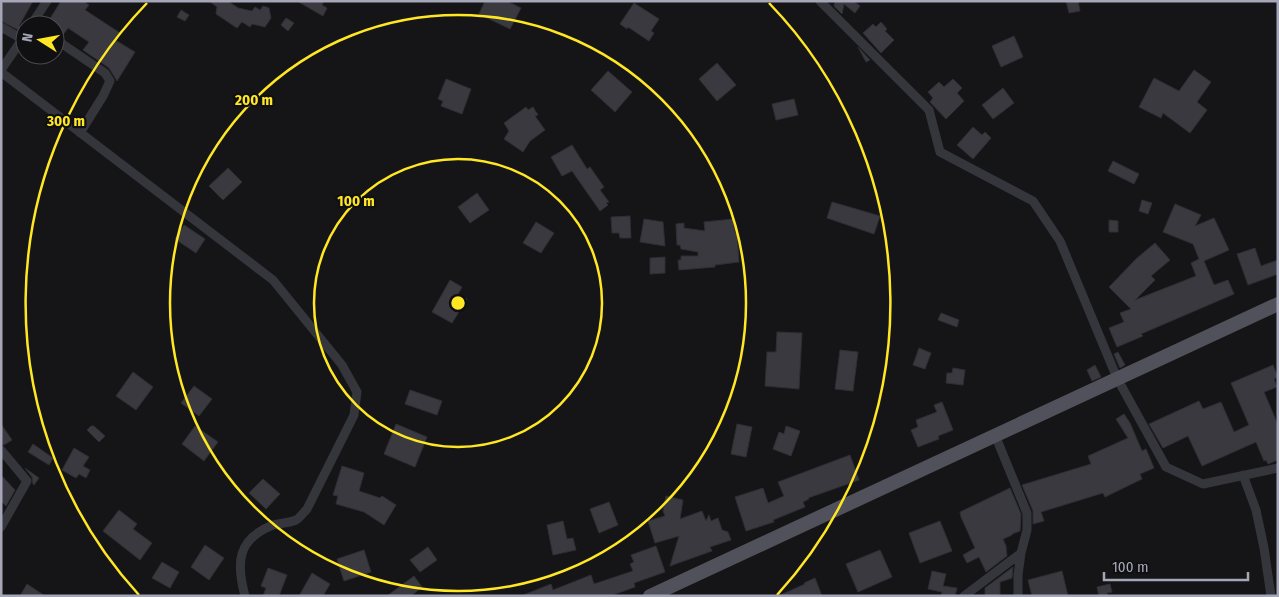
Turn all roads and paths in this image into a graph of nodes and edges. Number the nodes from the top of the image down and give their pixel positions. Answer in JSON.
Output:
{"nodes":[{"id":1,"x":47,"y":1,"type":"edge"},
{"id":2,"x":820,"y":1,"type":"edge"},
{"id":3,"x":39,"y":15,"type":"edge"},
{"id":4,"x":1,"y":27,"type":"edge"},
{"id":5,"x":15,"y":33,"type":"edge"},
{"id":6,"x":65,"y":46,"type":"edge"},
{"id":7,"x":15,"y":49,"type":"edge"},
{"id":8,"x":1,"y":71,"type":"edge"},
{"id":9,"x":80,"y":133,"type":"junction"},
{"id":10,"x":1278,"y":304,"type":"edge"},
{"id":11,"x":1117,"y":378,"type":"junction"},
{"id":12,"x":995,"y":435,"type":"junction"},
{"id":13,"x":1,"y":450,"type":"edge"},
{"id":14,"x":1278,"y":468,"type":"edge"},
{"id":15,"x":1243,"y":476,"type":"junction"},
{"id":16,"x":1,"y":528,"type":"edge"},
{"id":17,"x":1021,"y":553,"type":"junction"},
{"id":18,"x":245,"y":596,"type":"edge"},
{"id":19,"x":650,"y":596,"type":"edge"},
{"id":20,"x":964,"y":596,"type":"edge"},
{"id":21,"x":1018,"y":596,"type":"edge"},
{"id":22,"x":1271,"y":596,"type":"edge"}],
"edges":[{"from":1,"to":3,"type":"street"},
{"from":2,"to":11,"type":"street"},
{"from":4,"to":5,"type":"street"},
{"from":6,"to":9,"type":"street"},
{"from":7,"to":8,"type":"street"},
{"from":8,"to":9,"type":"street"},
{"from":9,"to":18,"type":"street"},
{"from":10,"to":11,"type":"main road"},
{"from":11,"to":12,"type":"main road"},
{"from":11,"to":15,"type":"street"},
{"from":12,"to":17,"type":"street"},
{"from":12,"to":19,"type":"main road"},
{"from":13,"to":16,"type":"street"},
{"from":14,"to":15,"type":"street"},
{"from":15,"to":22,"type":"street"},
{"from":17,"to":20,"type":"street"},
{"from":17,"to":21,"type":"street"}]}
